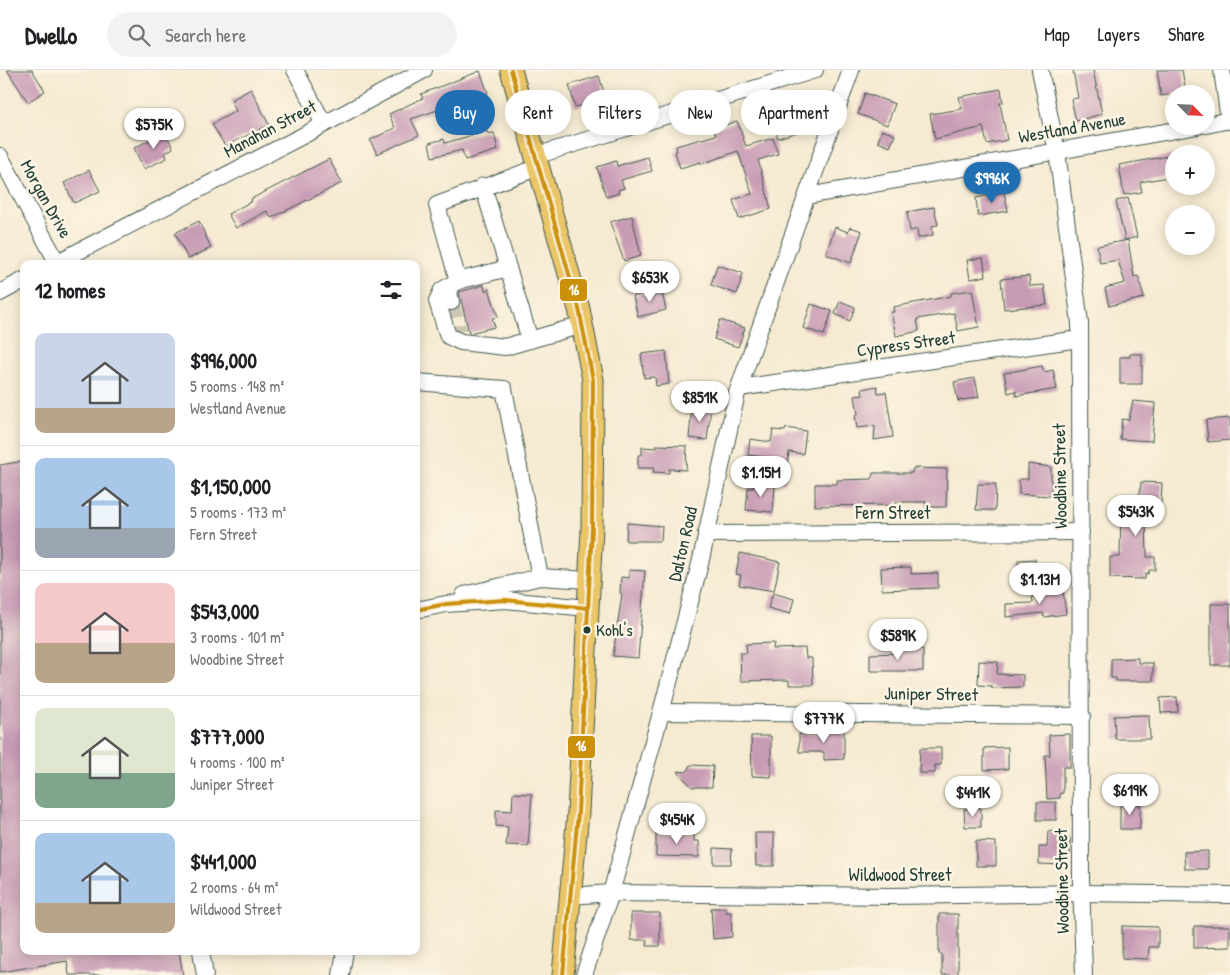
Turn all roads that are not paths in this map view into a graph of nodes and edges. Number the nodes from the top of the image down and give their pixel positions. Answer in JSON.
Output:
{"nodes":[{"id":1,"x":294,"y":70,"type":"edge"},
{"id":2,"x":424,"y":70,"type":"edge"},
{"id":3,"x":511,"y":70,"type":"edge"},
{"id":4,"x":815,"y":70,"type":"edge"},
{"id":5,"x":851,"y":70,"type":"edge"},
{"id":6,"x":1040,"y":70,"type":"edge"},
{"id":7,"x":1222,"y":70,"type":"edge"},
{"id":8,"x":1230,"y":120,"type":"edge"},
{"id":9,"x":1215,"y":123,"type":"edge"},
{"id":10,"x":324,"y":124,"type":"junction"},
{"id":11,"x":1165,"y":132,"type":"edge"},
{"id":12,"x":1057,"y":152,"type":"junction"},
{"id":13,"x":0,"y":156,"type":"edge"},
{"id":14,"x":537,"y":161,"type":"junction"},
{"id":15,"x":483,"y":186,"type":"junction"},
{"id":16,"x":807,"y":196,"type":"junction"},
{"id":17,"x":53,"y":260,"type":"edge"},
{"id":18,"x":61,"y":260,"type":"edge"},
{"id":19,"x":508,"y":268,"type":"junction"},
{"id":20,"x":20,"y":282,"type":"edge"},
{"id":21,"x":452,"y":290,"type":"junction"},
{"id":22,"x":0,"y":293,"type":"edge"},
{"id":23,"x":582,"y":324,"type":"junction"},
{"id":24,"x":530,"y":340,"type":"junction"},
{"id":25,"x":1079,"y":340,"type":"junction"},
{"id":26,"x":420,"y":382,"type":"edge"},
{"id":27,"x":739,"y":388,"type":"junction"},
{"id":28,"x":1081,"y":532,"type":"junction"},
{"id":29,"x":706,"y":534,"type":"junction"},
{"id":30,"x":540,"y":577,"type":"junction"},
{"id":31,"x":589,"y":580,"type":"junction"},
{"id":32,"x":446,"y":604,"type":"junction"},
{"id":33,"x":588,"y":608,"type":"junction"},
{"id":34,"x":420,"y":609,"type":"edge"},
{"id":35,"x":661,"y":712,"type":"junction"},
{"id":36,"x":1082,"y":716,"type":"junction"},
{"id":37,"x":1082,"y":892,"type":"junction"},
{"id":38,"x":611,"y":893,"type":"junction"},
{"id":39,"x":1230,"y":895,"type":"edge"},
{"id":40,"x":570,"y":896,"type":"junction"},
{"id":41,"x":202,"y":955,"type":"edge"},
{"id":42,"x":345,"y":955,"type":"edge"},
{"id":43,"x":206,"y":975,"type":"edge"},
{"id":44,"x":344,"y":975,"type":"edge"},
{"id":45,"x":563,"y":975,"type":"edge"},
{"id":46,"x":584,"y":975,"type":"edge"},
{"id":47,"x":1084,"y":975,"type":"edge"}],
"edges":[{"from":1,"to":10,"type":"street"},
{"from":2,"to":10,"type":"street","name":"Manahan Street"},
{"from":3,"to":14,"type":"main road"},
{"from":4,"to":14,"type":"street"},
{"from":5,"to":16,"type":"street","name":"Dalton Road"},
{"from":6,"to":12,"type":"street","name":"Woodbine Street"},
{"from":7,"to":8,"type":"street"},
{"from":8,"to":9,"type":"street"},
{"from":10,"to":18,"type":"street","name":"Manahan Street"},
{"from":11,"to":12,"type":"street","name":"Westland Avenue"},
{"from":12,"to":16,"type":"street","name":"Westland Avenue"},
{"from":12,"to":25,"type":"street","name":"Woodbine Street"},
{"from":13,"to":17,"type":"street","name":"Morgan Drive"},
{"from":14,"to":15,"type":"street"},
{"from":14,"to":23,"type":"main road"},
{"from":15,"to":19,"type":"street"},
{"from":15,"to":21,"type":"street"},
{"from":16,"to":27,"type":"street","name":"Dalton Road"},
{"from":19,"to":21,"type":"street"},
{"from":19,"to":24,"type":"street"},
{"from":20,"to":22,"type":"street"},
{"from":21,"to":24,"type":"street"},
{"from":23,"to":24,"type":"street"},
{"from":23,"to":31,"type":"main road"},
{"from":25,"to":27,"type":"street","name":"Cypress Street"},
{"from":25,"to":28,"type":"street","name":"Woodbine Street"},
{"from":26,"to":30,"type":"street"},
{"from":27,"to":29,"type":"street","name":"Dalton Road"},
{"from":28,"to":29,"type":"street","name":"Fern Street"},
{"from":28,"to":36,"type":"street","name":"Woodbine Street"},
{"from":29,"to":35,"type":"street","name":"Dalton Road"},
{"from":30,"to":31,"type":"street"},
{"from":30,"to":32,"type":"street"},
{"from":31,"to":33,"type":"main road"},
{"from":32,"to":33,"type":"street"},
{"from":32,"to":34,"type":"street"},
{"from":33,"to":40,"type":"main road"},
{"from":35,"to":36,"type":"street","name":"Juniper Street"},
{"from":35,"to":38,"type":"street","name":"Dalton Road"},
{"from":36,"to":37,"type":"street","name":"Woodbine Street"},
{"from":37,"to":38,"type":"street","name":"Wildwood Street"},
{"from":37,"to":39,"type":"street","name":"Wildwood Street"},
{"from":37,"to":47,"type":"street","name":"Woodbine Street"},
{"from":38,"to":40,"type":"street","name":"Wildwood Street"},
{"from":38,"to":46,"type":"street","name":"Dalton Road"},
{"from":40,"to":45,"type":"main road"},
{"from":41,"to":43,"type":"street"},
{"from":42,"to":44,"type":"street"}]}
